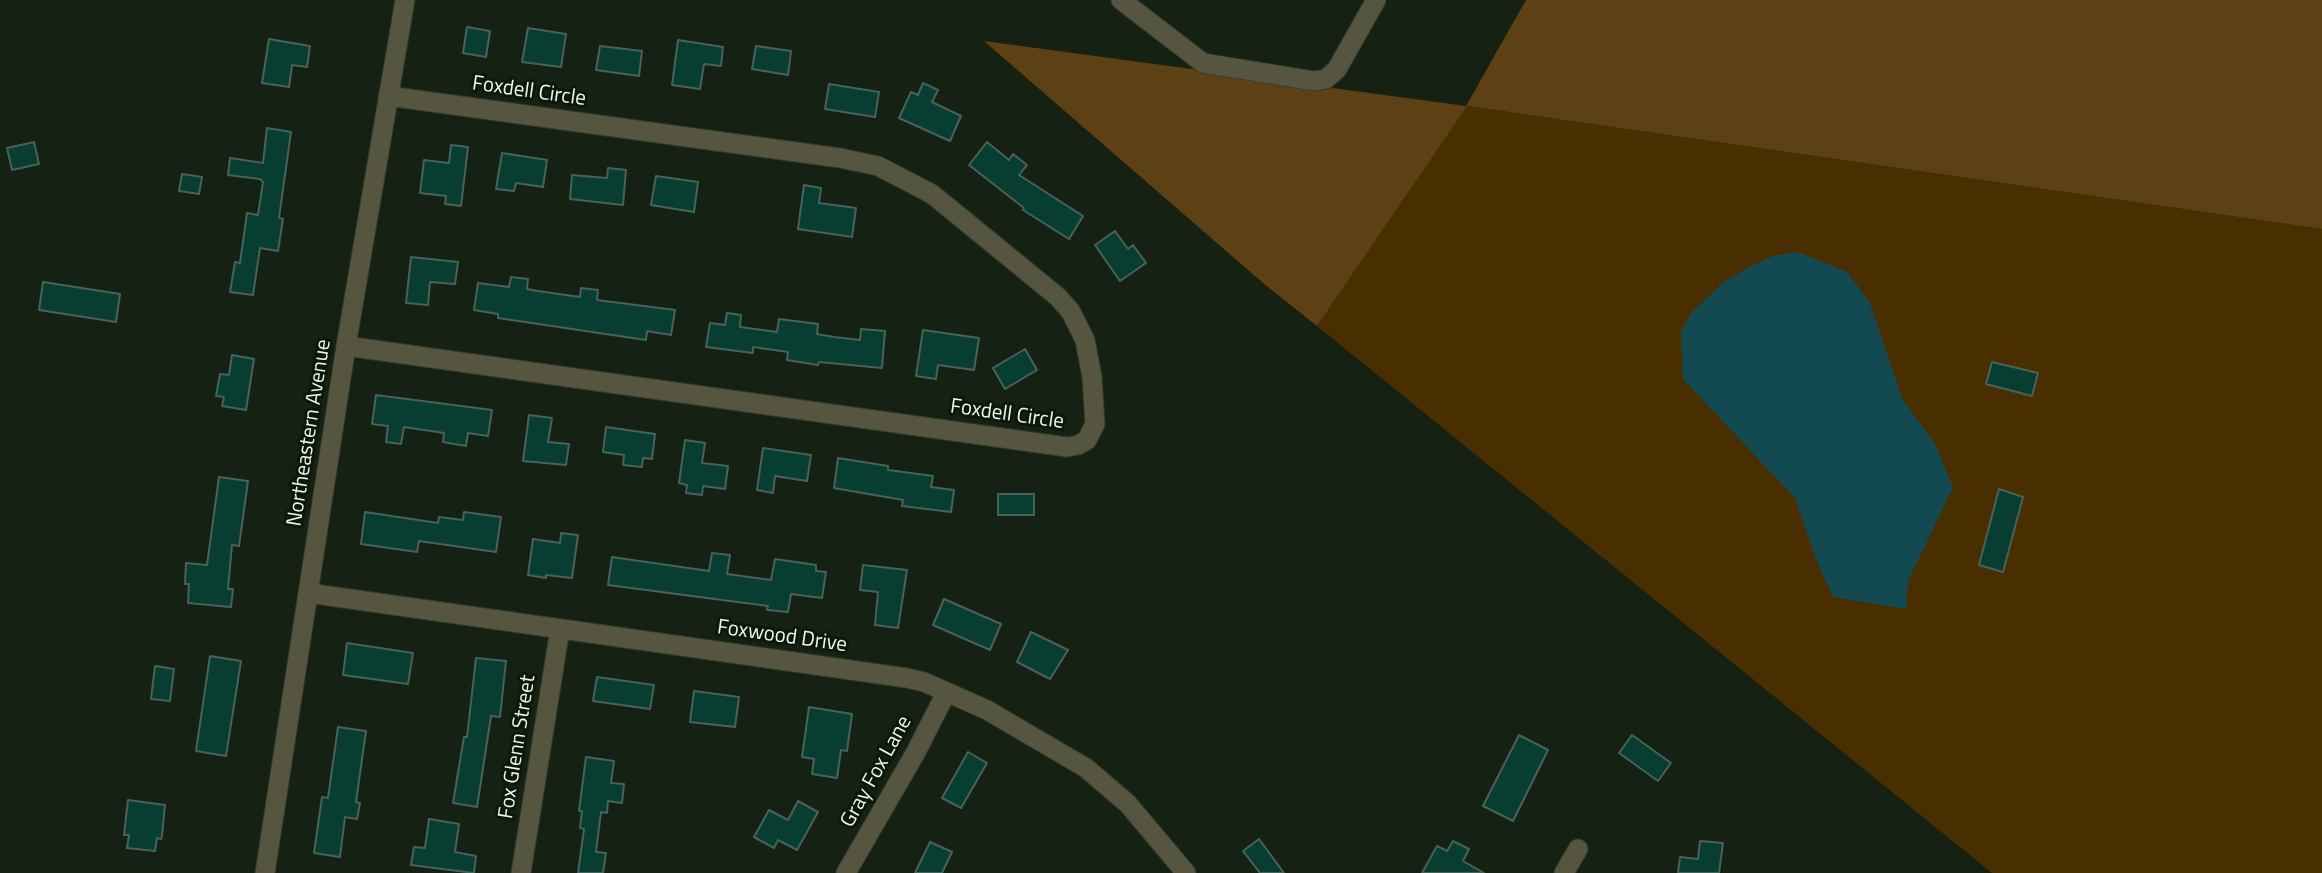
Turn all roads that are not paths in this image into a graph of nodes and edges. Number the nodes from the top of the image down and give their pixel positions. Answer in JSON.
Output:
{"nodes":[{"id":1,"x":405,"y":0,"type":"edge"},
{"id":2,"x":1121,"y":0,"type":"edge"},
{"id":3,"x":1377,"y":0,"type":"edge"},
{"id":4,"x":388,"y":96,"type":"junction"},
{"id":5,"x":346,"y":346,"type":"junction"},
{"id":6,"x":308,"y":593,"type":"junction"},
{"id":7,"x":560,"y":628,"type":"junction"},
{"id":8,"x":946,"y":693,"type":"junction"},
{"id":9,"x":1578,"y":849,"type":"dead end"},
{"id":10,"x":265,"y":873,"type":"edge"},
{"id":11,"x":521,"y":873,"type":"edge"},
{"id":12,"x":846,"y":873,"type":"edge"},
{"id":13,"x":1186,"y":873,"type":"edge"},
{"id":14,"x":1564,"y":873,"type":"edge"}],
"edges":[{"from":1,"to":4,"type":"street","name":"Northeastern Avenue"},
{"from":2,"to":3,"type":"street"},
{"from":4,"to":5,"type":"street","name":"Northeastern Avenue"},
{"from":4,"to":5,"type":"street","name":"Foxdell Circle"},
{"from":5,"to":6,"type":"street","name":"Northeastern Avenue"},
{"from":6,"to":7,"type":"street","name":"Foxwood Drive"},
{"from":6,"to":10,"type":"street","name":"Northeastern Avenue"},
{"from":7,"to":8,"type":"street","name":"Foxwood Drive"},
{"from":7,"to":11,"type":"street","name":"Fox Glenn Street"},
{"from":8,"to":12,"type":"street","name":"Gray Fox Lane"},
{"from":8,"to":13,"type":"street","name":"Foxwood Drive"},
{"from":9,"to":14,"type":"street"}]}
